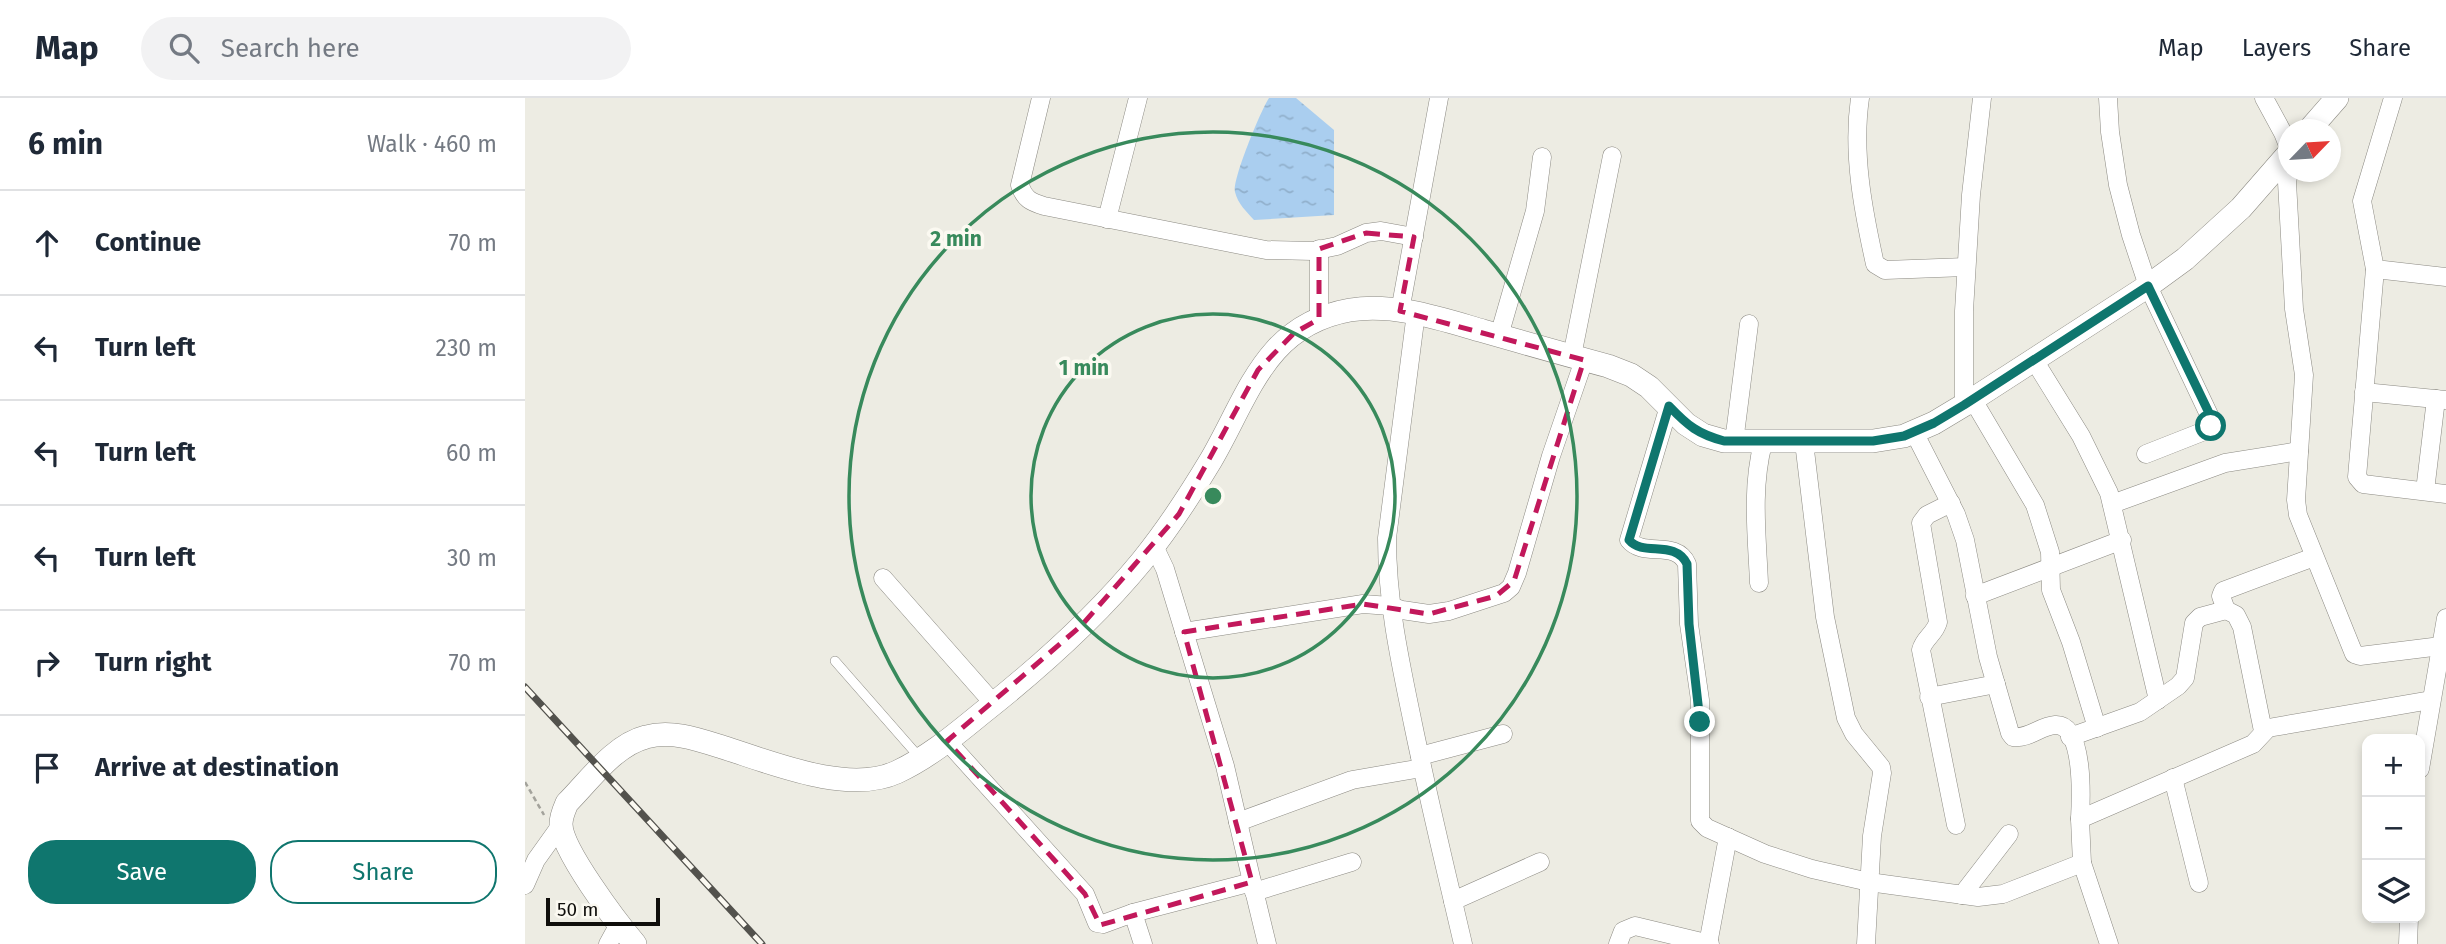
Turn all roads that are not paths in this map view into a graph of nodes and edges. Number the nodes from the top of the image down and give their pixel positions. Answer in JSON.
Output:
{"nodes":[{"id":1,"x":1041,"y":98,"type":"edge"},
{"id":2,"x":1138,"y":98,"type":"edge"},
{"id":3,"x":1439,"y":98,"type":"edge"},
{"id":4,"x":1860,"y":98,"type":"edge"},
{"id":5,"x":1982,"y":98,"type":"edge"},
{"id":6,"x":2108,"y":98,"type":"edge"},
{"id":7,"x":2264,"y":98,"type":"edge"},
{"id":8,"x":2337,"y":98,"type":"edge"},
{"id":9,"x":2393,"y":98,"type":"edge"},
{"id":10,"x":2319,"y":119,"type":"edge"},
{"id":11,"x":2278,"y":124,"type":"edge"},
{"id":12,"x":1612,"y":156,"type":"dead end"},
{"id":13,"x":1542,"y":157,"type":"dead end"},
{"id":14,"x":2278,"y":162,"type":"edge"},
{"id":15,"x":2287,"y":182,"type":"edge"},
{"id":16,"x":1107,"y":219,"type":"junction"},
{"id":17,"x":1414,"y":236,"type":"junction"},
{"id":18,"x":1319,"y":249,"type":"junction"},
{"id":19,"x":1966,"y":267,"type":"junction"},
{"id":20,"x":2375,"y":270,"type":"junction"},
{"id":21,"x":2446,"y":277,"type":"edge"},
{"id":22,"x":2148,"y":286,"type":"junction"},
{"id":23,"x":1408,"y":312,"type":"junction"},
{"id":24,"x":1319,"y":319,"type":"junction"},
{"id":25,"x":1749,"y":324,"type":"dead end"},
{"id":26,"x":1499,"y":336,"type":"junction"},
{"id":27,"x":1578,"y":358,"type":"junction"},
{"id":28,"x":2034,"y":360,"type":"junction"},
{"id":29,"x":2364,"y":392,"type":"junction"},
{"id":30,"x":2441,"y":399,"type":"edge"},
{"id":31,"x":1968,"y":402,"type":"junction"},
{"id":32,"x":1669,"y":406,"type":"junction"},
{"id":33,"x":1914,"y":432,"type":"junction"},
{"id":34,"x":1734,"y":442,"type":"junction"},
{"id":35,"x":1804,"y":442,"type":"junction"},
{"id":36,"x":1763,"y":443,"type":"junction"},
{"id":37,"x":2299,"y":451,"type":"junction"},
{"id":38,"x":2146,"y":454,"type":"dead end"},
{"id":39,"x":2425,"y":491,"type":"junction"},
{"id":40,"x":2446,"y":494,"type":"edge"},
{"id":41,"x":1951,"y":503,"type":"junction"},
{"id":42,"x":2112,"y":504,"type":"junction"},
{"id":43,"x":2122,"y":540,"type":"junction"},
{"id":44,"x":1154,"y":546,"type":"junction"},
{"id":45,"x":2314,"y":557,"type":"junction"},
{"id":46,"x":2051,"y":567,"type":"junction"},
{"id":47,"x":883,"y":578,"type":"dead end"},
{"id":48,"x":1759,"y":583,"type":"dead end"},
{"id":49,"x":1975,"y":596,"type":"junction"},
{"id":50,"x":1390,"y":606,"type":"junction"},
{"id":51,"x":2226,"y":610,"type":"junction"},
{"id":52,"x":2446,"y":618,"type":"edge"},
{"id":53,"x":1184,"y":632,"type":"junction"},
{"id":54,"x":2441,"y":646,"type":"junction"},
{"id":55,"x":835,"y":661,"type":"dead end"},
{"id":56,"x":1996,"y":684,"type":"junction"},
{"id":57,"x":1930,"y":697,"type":"junction"},
{"id":58,"x":2431,"y":699,"type":"junction"},
{"id":59,"x":2158,"y":700,"type":"junction"},
{"id":60,"x":994,"y":704,"type":"junction"},
{"id":61,"x":2097,"y":728,"type":"junction"},
{"id":62,"x":2263,"y":731,"type":"junction"},
{"id":63,"x":1503,"y":734,"type":"dead end"},
{"id":64,"x":2070,"y":737,"type":"junction"},
{"id":65,"x":2425,"y":737,"type":"edge"},
{"id":66,"x":947,"y":741,"type":"junction"},
{"id":67,"x":921,"y":760,"type":"junction"},
{"id":68,"x":1421,"y":762,"type":"junction"},
{"id":69,"x":2173,"y":778,"type":"junction"},
{"id":70,"x":2080,"y":819,"type":"junction"},
{"id":71,"x":1238,"y":822,"type":"junction"},
{"id":72,"x":1956,"y":825,"type":"dead end"},
{"id":73,"x":558,"y":828,"type":"junction"},
{"id":74,"x":2009,"y":834,"type":"dead end"},
{"id":75,"x":1728,"y":837,"type":"junction"},
{"id":76,"x":1352,"y":862,"type":"dead end"},
{"id":77,"x":1540,"y":862,"type":"dead end"},
{"id":78,"x":2082,"y":863,"type":"junction"},
{"id":79,"x":1869,"y":882,"type":"junction"},
{"id":80,"x":2199,"y":883,"type":"dead end"},
{"id":81,"x":525,"y":885,"type":"edge"},
{"id":82,"x":1253,"y":887,"type":"junction"},
{"id":83,"x":1962,"y":895,"type":"junction"},
{"id":84,"x":1453,"y":901,"type":"junction"},
{"id":85,"x":1132,"y":913,"type":"junction"},
{"id":86,"x":2409,"y":923,"type":"edge"},
{"id":87,"x":614,"y":934,"type":"edge"},
{"id":88,"x":635,"y":944,"type":"edge"},
{"id":89,"x":1143,"y":944,"type":"edge"},
{"id":90,"x":1267,"y":944,"type":"edge"},
{"id":91,"x":1463,"y":944,"type":"edge"},
{"id":92,"x":1618,"y":944,"type":"edge"},
{"id":93,"x":1709,"y":944,"type":"edge"},
{"id":94,"x":1866,"y":944,"type":"edge"},
{"id":95,"x":2109,"y":944,"type":"edge"},
{"id":96,"x":2408,"y":944,"type":"edge"}],
"edges":[{"from":1,"to":16,"type":"street"},
{"from":2,"to":16,"type":"street"},
{"from":3,"to":17,"type":"street"},
{"from":4,"to":19,"type":"street"},
{"from":5,"to":19,"type":"street"},
{"from":6,"to":22,"type":"street"},
{"from":7,"to":11,"type":"street"},
{"from":8,"to":10,"type":"street"},
{"from":9,"to":20,"type":"street"},
{"from":12,"to":27,"type":"street"},
{"from":13,"to":26,"type":"street"},
{"from":14,"to":22,"type":"street"},
{"from":15,"to":37,"type":"street"},
{"from":16,"to":18,"type":"street"},
{"from":17,"to":18,"type":"street"},
{"from":17,"to":23,"type":"street"},
{"from":18,"to":24,"type":"street"},
{"from":19,"to":31,"type":"street"},
{"from":20,"to":21,"type":"street"},
{"from":20,"to":29,"type":"street"},
{"from":22,"to":28,"type":"street"},
{"from":22,"to":38,"type":"street"},
{"from":23,"to":24,"type":"street"},
{"from":23,"to":26,"type":"street"},
{"from":23,"to":50,"type":"street"},
{"from":24,"to":44,"type":"street"},
{"from":25,"to":34,"type":"street"},
{"from":26,"to":27,"type":"street"},
{"from":27,"to":32,"type":"street"},
{"from":27,"to":50,"type":"street"},
{"from":28,"to":31,"type":"street"},
{"from":28,"to":42,"type":"street"},
{"from":29,"to":30,"type":"street"},
{"from":29,"to":39,"type":"street"},
{"from":30,"to":39,"type":"street"},
{"from":31,"to":33,"type":"street"},
{"from":31,"to":46,"type":"street"},
{"from":32,"to":34,"type":"street"},
{"from":32,"to":75,"type":"street"},
{"from":33,"to":35,"type":"street"},
{"from":33,"to":41,"type":"street"},
{"from":34,"to":36,"type":"street"},
{"from":35,"to":36,"type":"street"},
{"from":35,"to":79,"type":"street"},
{"from":36,"to":48,"type":"street"},
{"from":37,"to":42,"type":"street"},
{"from":37,"to":45,"type":"street"},
{"from":39,"to":40,"type":"street"},
{"from":41,"to":49,"type":"street"},
{"from":41,"to":57,"type":"street"},
{"from":42,"to":43,"type":"street"},
{"from":43,"to":46,"type":"street"},
{"from":43,"to":59,"type":"street"},
{"from":44,"to":53,"type":"street"},
{"from":44,"to":60,"type":"street"},
{"from":45,"to":51,"type":"street"},
{"from":45,"to":54,"type":"street"},
{"from":46,"to":49,"type":"street"},
{"from":46,"to":61,"type":"street"},
{"from":47,"to":60,"type":"street"},
{"from":49,"to":56,"type":"street"},
{"from":50,"to":53,"type":"street"},
{"from":50,"to":68,"type":"street"},
{"from":51,"to":59,"type":"street"},
{"from":51,"to":62,"type":"street"},
{"from":52,"to":54,"type":"street"},
{"from":53,"to":71,"type":"street"},
{"from":54,"to":58,"type":"street"},
{"from":55,"to":67,"type":"lane"},
{"from":56,"to":57,"type":"street"},
{"from":56,"to":64,"type":"street"},
{"from":57,"to":72,"type":"street"},
{"from":58,"to":62,"type":"street"},
{"from":58,"to":65,"type":"street"},
{"from":59,"to":61,"type":"street"},
{"from":60,"to":66,"type":"street"},
{"from":61,"to":64,"type":"street"},
{"from":62,"to":69,"type":"street"},
{"from":63,"to":68,"type":"street"},
{"from":64,"to":70,"type":"street"},
{"from":66,"to":67,"type":"street"},
{"from":66,"to":85,"type":"street"},
{"from":67,"to":73,"type":"street"},
{"from":68,"to":71,"type":"street"},
{"from":68,"to":84,"type":"street"},
{"from":69,"to":70,"type":"street"},
{"from":69,"to":80,"type":"street"},
{"from":70,"to":78,"type":"street"},
{"from":71,"to":82,"type":"street"},
{"from":73,"to":81,"type":"street"},
{"from":73,"to":87,"type":"street"},
{"from":74,"to":83,"type":"street"},
{"from":75,"to":79,"type":"street"},
{"from":75,"to":93,"type":"street"},
{"from":76,"to":82,"type":"street"},
{"from":77,"to":84,"type":"street"},
{"from":78,"to":83,"type":"street"},
{"from":78,"to":95,"type":"street"},
{"from":79,"to":83,"type":"street"},
{"from":79,"to":94,"type":"street"},
{"from":82,"to":85,"type":"street"},
{"from":82,"to":90,"type":"street"},
{"from":84,"to":91,"type":"street"},
{"from":85,"to":89,"type":"street"},
{"from":86,"to":96,"type":"street"},
{"from":87,"to":88,"type":"street"},
{"from":92,"to":93,"type":"street"}]}
